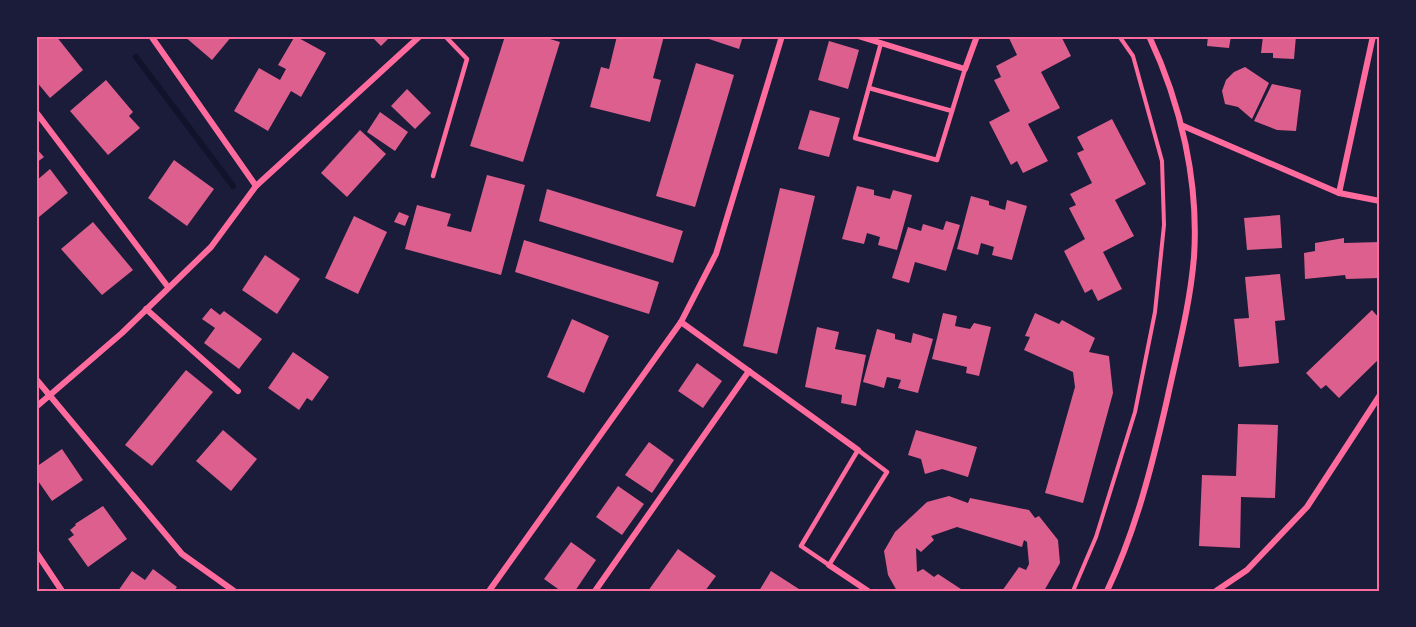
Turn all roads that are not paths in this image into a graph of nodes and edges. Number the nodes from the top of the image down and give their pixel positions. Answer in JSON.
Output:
{"nodes":[{"id":1,"x":150,"y":36,"type":"edge"},
{"id":2,"x":420,"y":36,"type":"edge"},
{"id":3,"x":446,"y":36,"type":"edge"},
{"id":4,"x":782,"y":36,"type":"edge"},
{"id":5,"x":858,"y":36,"type":"edge"},
{"id":6,"x":977,"y":36,"type":"edge"},
{"id":7,"x":1149,"y":36,"type":"edge"},
{"id":8,"x":1373,"y":36,"type":"edge"},
{"id":9,"x":881,"y":43,"type":"junction"},
{"id":10,"x":965,"y":69,"type":"junction"},
{"id":11,"x":869,"y":88,"type":"junction"},
{"id":12,"x":952,"y":111,"type":"junction"},
{"id":13,"x":36,"y":112,"type":"edge"},
{"id":14,"x":1182,"y":125,"type":"junction"},
{"id":15,"x":434,"y":176,"type":"dead end"},
{"id":16,"x":256,"y":186,"type":"junction"},
{"id":17,"x":1339,"y":193,"type":"junction"},
{"id":18,"x":1380,"y":201,"type":"edge"},
{"id":19,"x":168,"y":287,"type":"junction"},
{"id":20,"x":147,"y":309,"type":"junction"},
{"id":21,"x":681,"y":322,"type":"junction"},
{"id":22,"x":749,"y":371,"type":"junction"},
{"id":23,"x":36,"y":379,"type":"edge"},
{"id":24,"x":238,"y":391,"type":"dead end"},
{"id":25,"x":1380,"y":395,"type":"edge"},
{"id":26,"x":51,"y":396,"type":"junction"},
{"id":27,"x":36,"y":407,"type":"edge"},
{"id":28,"x":858,"y":450,"type":"junction"},
{"id":29,"x":36,"y":552,"type":"edge"},
{"id":30,"x":829,"y":565,"type":"junction"},
{"id":31,"x":62,"y":591,"type":"edge"},
{"id":32,"x":234,"y":591,"type":"edge"},
{"id":33,"x":489,"y":591,"type":"edge"},
{"id":34,"x":595,"y":591,"type":"edge"},
{"id":35,"x":868,"y":591,"type":"edge"},
{"id":36,"x":1107,"y":591,"type":"edge"},
{"id":37,"x":1216,"y":591,"type":"edge"}],
"edges":[{"from":1,"to":16,"type":"street"},
{"from":2,"to":16,"type":"street"},
{"from":3,"to":15,"type":"lane"},
{"from":4,"to":21,"type":"street"},
{"from":5,"to":9,"type":"street"},
{"from":6,"to":10,"type":"street"},
{"from":7,"to":14,"type":"street"},
{"from":8,"to":17,"type":"street"},
{"from":9,"to":10,"type":"street"},
{"from":9,"to":11,"type":"lane"},
{"from":10,"to":12,"type":"lane"},
{"from":11,"to":12,"type":"lane"},
{"from":11,"to":12,"type":"lane"},
{"from":13,"to":19,"type":"street"},
{"from":14,"to":17,"type":"street"},
{"from":14,"to":36,"type":"street"},
{"from":16,"to":19,"type":"street"},
{"from":17,"to":18,"type":"street"},
{"from":19,"to":20,"type":"street"},
{"from":20,"to":24,"type":"street"},
{"from":20,"to":26,"type":"street"},
{"from":21,"to":22,"type":"street"},
{"from":21,"to":33,"type":"street"},
{"from":22,"to":28,"type":"street"},
{"from":22,"to":34,"type":"street"},
{"from":23,"to":26,"type":"street"},
{"from":25,"to":37,"type":"street"},
{"from":26,"to":27,"type":"street"},
{"from":26,"to":32,"type":"street"},
{"from":28,"to":30,"type":"lane"},
{"from":28,"to":30,"type":"lane"},
{"from":29,"to":31,"type":"street"},
{"from":30,"to":35,"type":"street"}]}
